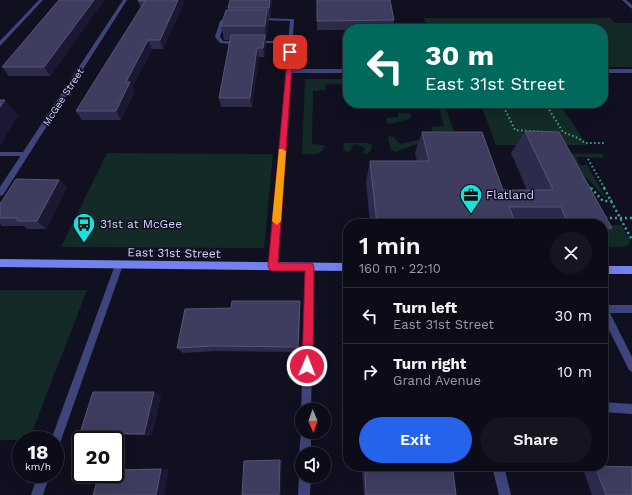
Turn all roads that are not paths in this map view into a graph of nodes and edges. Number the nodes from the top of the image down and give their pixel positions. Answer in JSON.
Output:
{"nodes":[{"id":1,"x":41,"y":0,"type":"edge"},
{"id":2,"x":125,"y":0,"type":"edge"},
{"id":3,"x":624,"y":0,"type":"edge"},
{"id":4,"x":632,"y":8,"type":"edge"},
{"id":5,"x":240,"y":19,"type":"edge"},
{"id":6,"x":253,"y":19,"type":"edge"},
{"id":7,"x":245,"y":42,"type":"edge"},
{"id":8,"x":253,"y":42,"type":"edge"},
{"id":9,"x":290,"y":42,"type":"junction"},
{"id":10,"x":0,"y":44,"type":"edge"},
{"id":11,"x":288,"y":71,"type":"junction"},
{"id":12,"x":343,"y":71,"type":"edge"},
{"id":13,"x":608,"y":71,"type":"edge"},
{"id":14,"x":632,"y":71,"type":"edge"},
{"id":15,"x":0,"y":154,"type":"edge"},
{"id":16,"x":25,"y":154,"type":"junction"},
{"id":17,"x":0,"y":193,"type":"edge"},
{"id":18,"x":0,"y":263,"type":"edge"},
{"id":19,"x":119,"y":265,"type":"junction"},
{"id":20,"x":273,"y":267,"type":"junction"},
{"id":21,"x":310,"y":267,"type":"junction"},
{"id":22,"x":343,"y":267,"type":"edge"},
{"id":23,"x":608,"y":270,"type":"edge"},
{"id":24,"x":632,"y":270,"type":"edge"},
{"id":25,"x":608,"y":309,"type":"edge"},
{"id":26,"x":632,"y":309,"type":"edge"},
{"id":27,"x":608,"y":319,"type":"edge"},
{"id":28,"x":632,"y":366,"type":"edge"},
{"id":29,"x":306,"y":403,"type":"edge"},
{"id":30,"x":608,"y":407,"type":"edge"},
{"id":31,"x":632,"y":409,"type":"edge"},
{"id":32,"x":59,"y":431,"type":"edge"},
{"id":33,"x":499,"y":471,"type":"edge"},
{"id":34,"x":41,"y":483,"type":"edge"},
{"id":35,"x":305,"y":483,"type":"edge"},
{"id":36,"x":36,"y":495,"type":"edge"},
{"id":37,"x":304,"y":495,"type":"edge"},
{"id":38,"x":505,"y":495,"type":"edge"}],
"edges":[{"from":1,"to":10,"type":"street"},
{"from":2,"to":16,"type":"street","name":"McGee Street"},
{"from":3,"to":4,"type":"street"},
{"from":5,"to":7,"type":"street"},
{"from":6,"to":9,"type":"street"},
{"from":8,"to":9,"type":"street"},
{"from":9,"to":11,"type":"street"},
{"from":11,"to":12,"type":"street"},
{"from":11,"to":20,"type":"street"},
{"from":13,"to":14,"type":"street"},
{"from":15,"to":16,"type":"street"},
{"from":16,"to":17,"type":"street","name":"McGee Street"},
{"from":18,"to":19,"type":"main road","name":"East 31st Street"},
{"from":19,"to":20,"type":"main road","name":"East 31st Street"},
{"from":19,"to":32,"type":"street"},
{"from":20,"to":21,"type":"main road","name":"East 31st Street"},
{"from":21,"to":22,"type":"main road","name":"East 31st Street"},
{"from":21,"to":29,"type":"street"},
{"from":23,"to":24,"type":"main road"},
{"from":25,"to":26,"type":"street"},
{"from":27,"to":28,"type":"street"},
{"from":30,"to":31,"type":"street"},
{"from":33,"to":38,"type":"street"},
{"from":34,"to":36,"type":"street"},
{"from":35,"to":37,"type":"street"}]}
